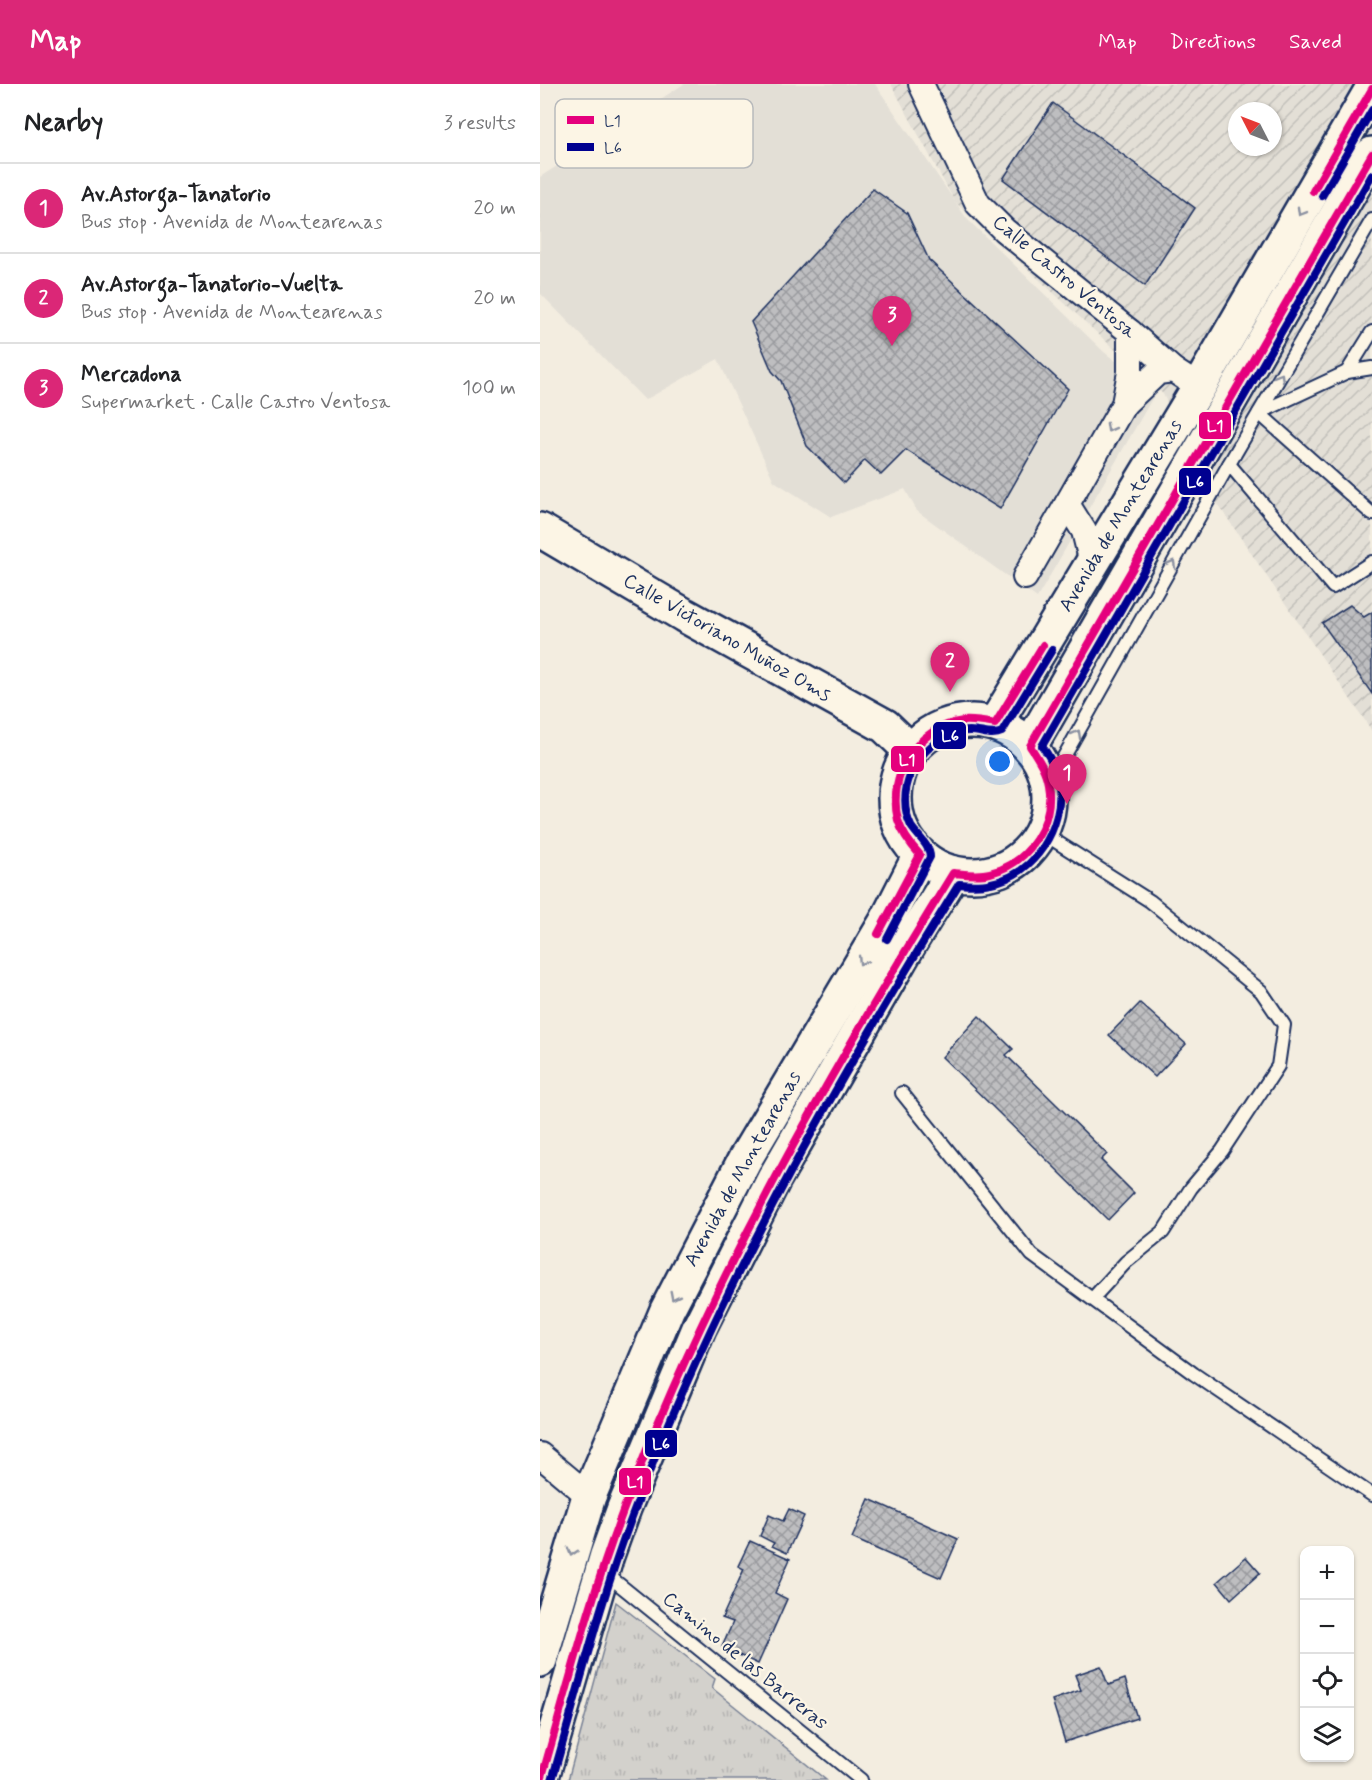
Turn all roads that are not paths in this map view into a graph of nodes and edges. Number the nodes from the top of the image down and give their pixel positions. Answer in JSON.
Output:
{"nodes":[{"id":1,"x":921,"y":84,"type":"edge"},
{"id":2,"x":1372,"y":89,"type":"edge"},
{"id":3,"x":1372,"y":154,"type":"edge"},
{"id":4,"x":1372,"y":220,"type":"edge"},
{"id":5,"x":1131,"y":332,"type":"junction"},
{"id":6,"x":1372,"y":332,"type":"edge"},
{"id":7,"x":1372,"y":368,"type":"edge"},
{"id":8,"x":1347,"y":372,"type":"junction"},
{"id":9,"x":1186,"y":379,"type":"junction"},
{"id":10,"x":1124,"y":404,"type":"junction"},
{"id":11,"x":1259,"y":413,"type":"junction"},
{"id":12,"x":1229,"y":464,"type":"junction"},
{"id":13,"x":1068,"y":504,"type":"junction"},
{"id":14,"x":1372,"y":514,"type":"edge"},
{"id":15,"x":540,"y":530,"type":"edge"},
{"id":16,"x":1372,"y":562,"type":"edge"},
{"id":17,"x":1092,"y":563,"type":"junction"},
{"id":18,"x":1025,"y":577,"type":"dead end"},
{"id":19,"x":995,"y":724,"type":"junction"},
{"id":20,"x":1030,"y":746,"type":"junction"},
{"id":21,"x":911,"y":751,"type":"junction"},
{"id":22,"x":1048,"y":785,"type":"junction"},
{"id":23,"x":1041,"y":831,"type":"junction"},
{"id":24,"x":920,"y":855,"type":"junction"},
{"id":25,"x":953,"y":873,"type":"junction"},
{"id":26,"x":902,"y":1093,"type":"dead end"},
{"id":27,"x":1093,"y":1298,"type":"junction"},
{"id":28,"x":540,"y":1455,"type":"edge"},
{"id":29,"x":1372,"y":1495,"type":"edge"},
{"id":30,"x":589,"y":1496,"type":"junction"},
{"id":31,"x":604,"y":1571,"type":"junction"},
{"id":32,"x":540,"y":1660,"type":"edge"},
{"id":33,"x":541,"y":1780,"type":"edge"},
{"id":34,"x":861,"y":1780,"type":"edge"}],
"edges":[{"from":1,"to":5,"type":"street","name":"Calle Castro Ventosa"},
{"from":2,"to":9,"type":"main road","name":"Avenida de Montearenas","one_way":true},
{"from":3,"to":20,"type":"main road","name":"Avenida de Montearenas"},
{"from":11,"to":4,"type":"lane","one_way":true},
{"from":5,"to":9,"type":"street","name":"Calle Castro Ventosa"},
{"from":5,"to":10,"type":"street"},
{"from":6,"to":8,"type":"lane"},
{"from":7,"to":8,"type":"lane"},
{"from":8,"to":11,"type":"lane"},
{"from":9,"to":10,"type":"street"},
{"from":9,"to":17,"type":"main road","name":"Avenida de Montearenas"},
{"from":10,"to":13,"type":"street","one_way":true},
{"from":11,"to":12,"type":"lane"},
{"from":11,"to":14,"type":"lane"},
{"from":12,"to":16,"type":"lane"},
{"from":22,"to":12,"type":"lane","one_way":true},
{"from":13,"to":17,"type":"street"},
{"from":13,"to":18,"type":"street"},
{"from":15,"to":21,"type":"main road","name":"Calle Victoriano Muñoz Oms"},
{"from":17,"to":19,"type":"main road","name":"Avenida de Montearenas"},
{"from":19,"to":20,"type":"main road"},
{"from":19,"to":21,"type":"main road"},
{"from":20,"to":22,"type":"main road"},
{"from":21,"to":24,"type":"main road"},
{"from":22,"to":23,"type":"main road"},
{"from":23,"to":25,"type":"main road"},
{"from":23,"to":27,"type":"lane"},
{"from":24,"to":25,"type":"main road"},
{"from":24,"to":30,"type":"main road","name":"Avenida de Montearenas","one_way":true},
{"from":25,"to":31,"type":"main road","name":"Avenida de Montearenas"},
{"from":26,"to":27,"type":"lane"},
{"from":27,"to":29,"type":"lane"},
{"from":28,"to":30,"type":"street"},
{"from":30,"to":32,"type":"main road","name":"Avenida de Montearenas","one_way":true},
{"from":31,"to":33,"type":"main road","name":"Avenida de Montearenas"},
{"from":31,"to":34,"type":"lane","name":"Camino de las Barreras"}]}
